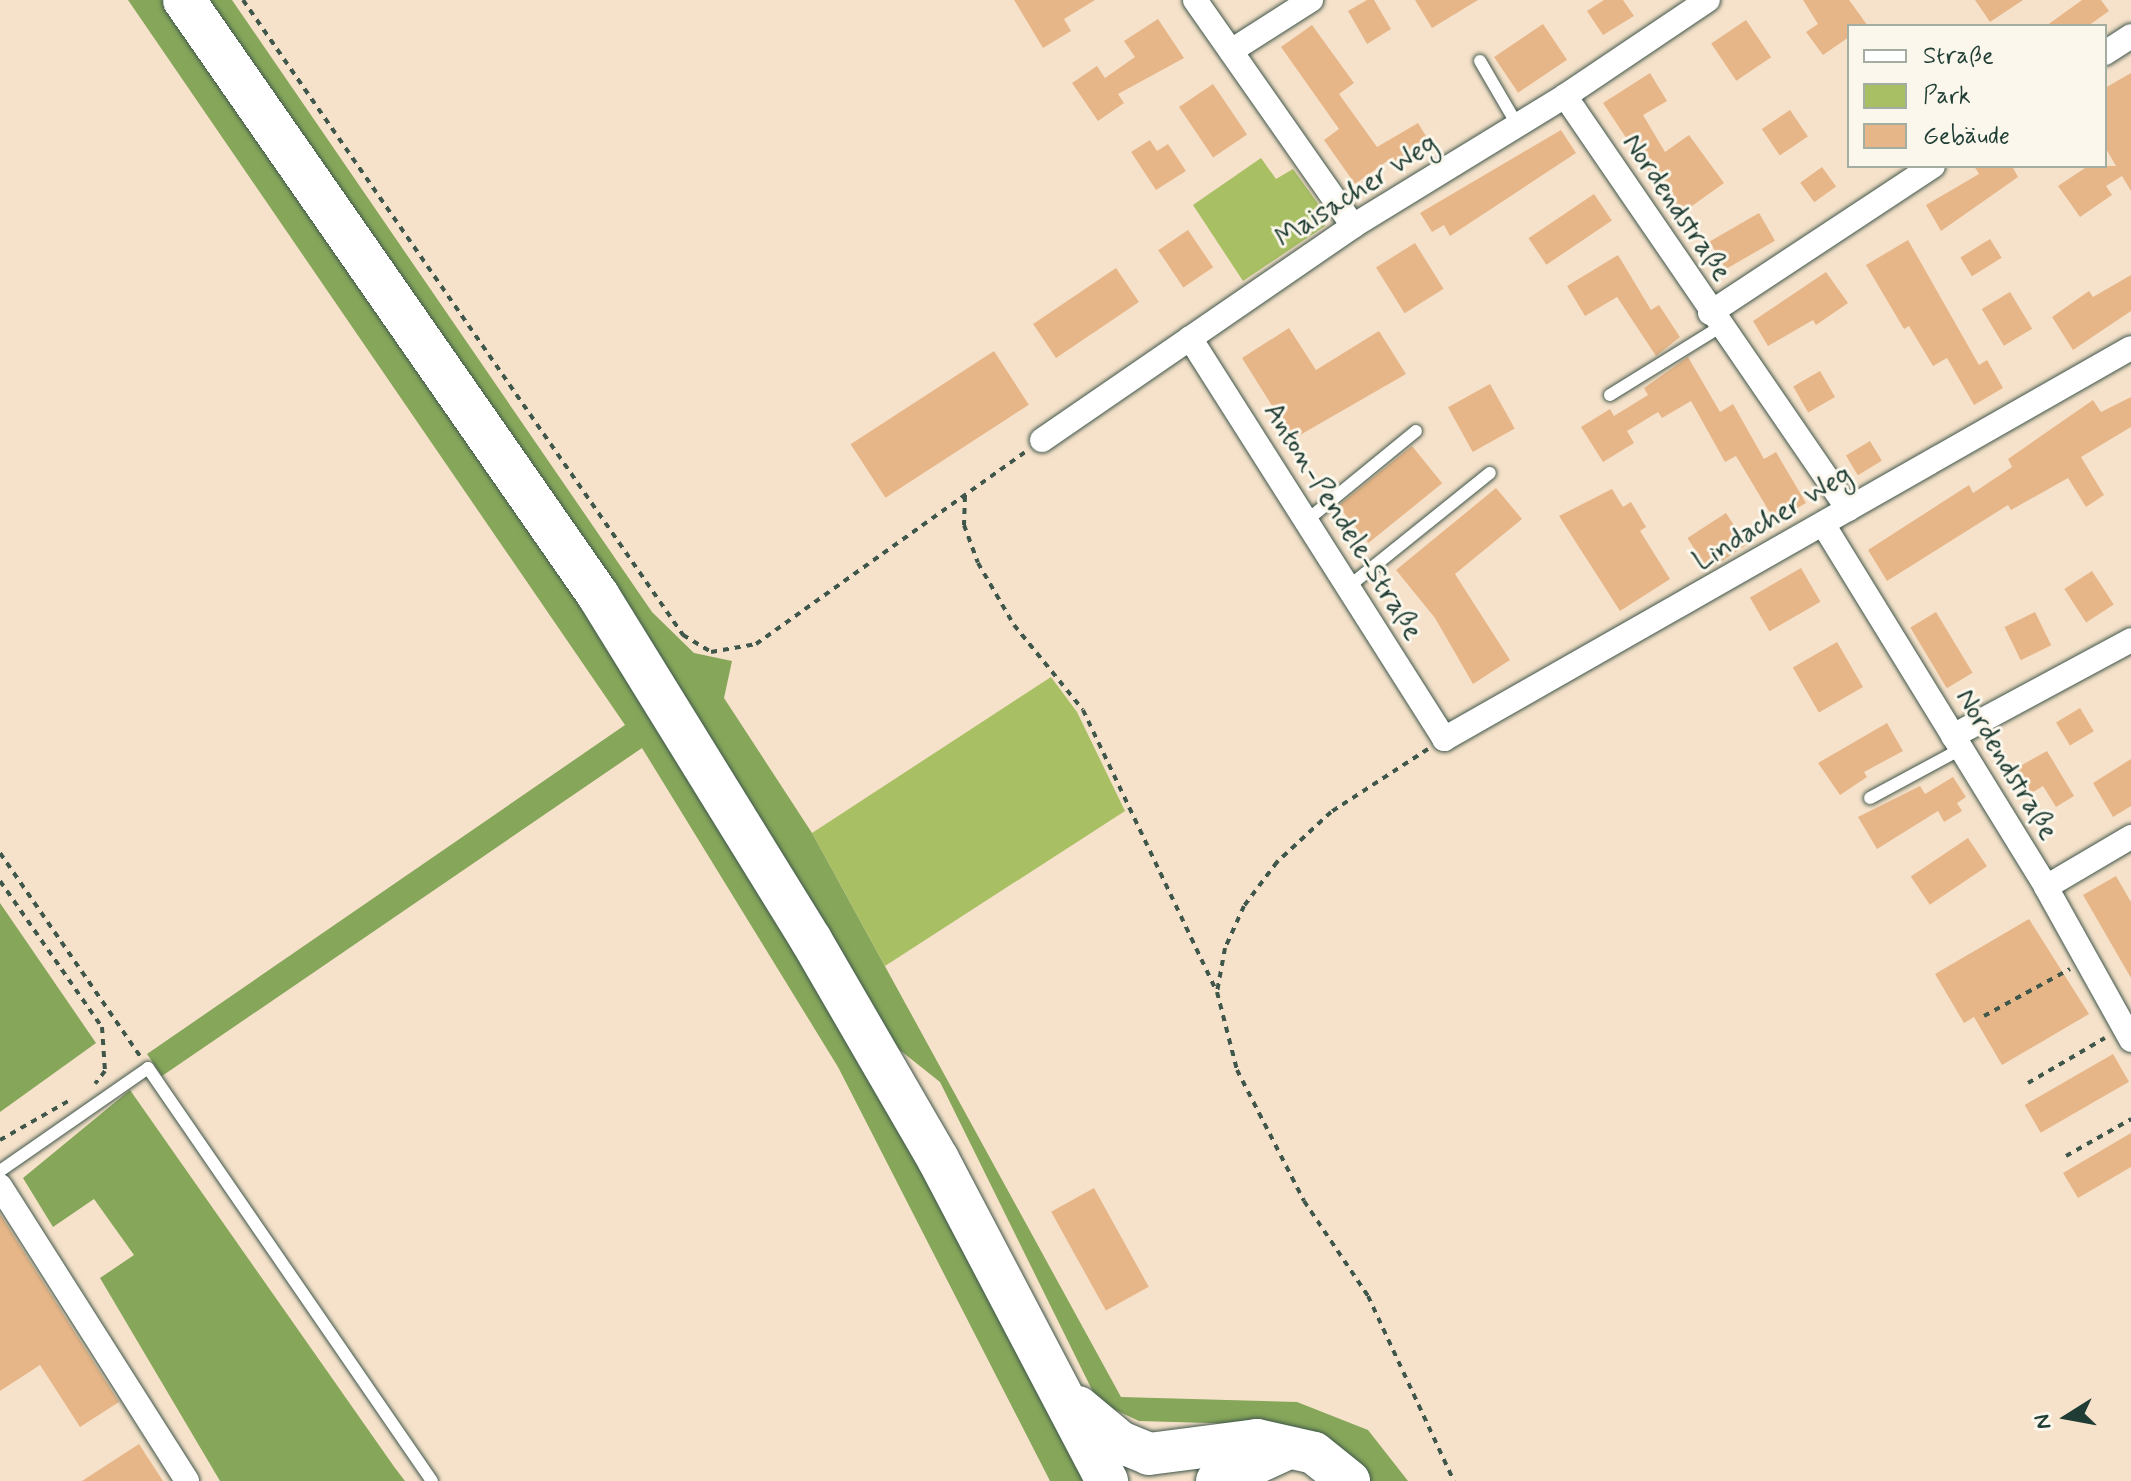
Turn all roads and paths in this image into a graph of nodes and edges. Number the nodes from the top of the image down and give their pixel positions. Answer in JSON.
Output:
{"nodes":[{"id":1,"x":184,"y":0,"type":"edge"},
{"id":2,"x":243,"y":0,"type":"edge"},
{"id":3,"x":1195,"y":0,"type":"edge"},
{"id":4,"x":1311,"y":0,"type":"edge"},
{"id":5,"x":1708,"y":0,"type":"edge"},
{"id":6,"x":2131,"y":36,"type":"edge"},
{"id":7,"x":1231,"y":51,"type":"junction"},
{"id":8,"x":2107,"y":52,"type":"edge"},
{"id":9,"x":1480,"y":61,"type":"dead end"},
{"id":10,"x":1565,"y":96,"type":"junction"},
{"id":11,"x":1518,"y":126,"type":"junction"},
{"id":12,"x":1930,"y":168,"type":"edge"},
{"id":13,"x":1353,"y":226,"type":"junction"},
{"id":14,"x":1715,"y":320,"type":"junction"},
{"id":15,"x":1190,"y":338,"type":"junction"},
{"id":16,"x":2131,"y":348,"type":"edge"},
{"id":17,"x":1610,"y":395,"type":"dead end"},
{"id":18,"x":1416,"y":431,"type":"dead end"},
{"id":19,"x":1042,"y":440,"type":"joint"},
{"id":20,"x":1490,"y":473,"type":"dead end"},
{"id":21,"x":965,"y":496,"type":"junction"},
{"id":22,"x":1848,"y":509,"type":"junction"},
{"id":23,"x":1306,"y":521,"type":"junction"},
{"id":24,"x":1823,"y":524,"type":"junction"},
{"id":25,"x":1348,"y":587,"type":"junction"},
{"id":26,"x":2131,"y":640,"type":"edge"},
{"id":27,"x":1444,"y":739,"type":"junction"},
{"id":28,"x":1957,"y":743,"type":"junction"},
{"id":29,"x":1870,"y":798,"type":"dead end"},
{"id":30,"x":2131,"y":837,"type":"edge"},
{"id":31,"x":0,"y":853,"type":"edge"},
{"id":32,"x":0,"y":881,"type":"edge"},
{"id":33,"x":2046,"y":887,"type":"junction"},
{"id":34,"x":2086,"y":960,"type":"junction"},
{"id":35,"x":1217,"y":992,"type":"junction"},
{"id":36,"x":1984,"y":1016,"type":"dead end"},
{"id":37,"x":2127,"y":1034,"type":"edge"},
{"id":38,"x":148,"y":1068,"type":"junction"},
{"id":39,"x":2028,"y":1083,"type":"dead end"},
{"id":40,"x":2131,"y":1119,"type":"edge"},
{"id":41,"x":0,"y":1140,"type":"edge"},
{"id":42,"x":2066,"y":1156,"type":"dead end"},
{"id":43,"x":0,"y":1171,"type":"edge"},
{"id":44,"x":0,"y":1186,"type":"edge"},
{"id":45,"x":1062,"y":1393,"type":"junction"},
{"id":46,"x":1292,"y":1446,"type":"junction"},
{"id":47,"x":187,"y":1481,"type":"edge"},
{"id":48,"x":432,"y":1481,"type":"edge"},
{"id":49,"x":1107,"y":1481,"type":"edge"},
{"id":50,"x":1217,"y":1481,"type":"edge"},
{"id":51,"x":1349,"y":1481,"type":"edge"},
{"id":52,"x":1454,"y":1481,"type":"edge"}],
"edges":[{"from":1,"to":45,"type":"highway"},
{"from":2,"to":21,"type":"path"},
{"from":3,"to":7,"type":"street"},
{"from":4,"to":7,"type":"street"},
{"from":5,"to":10,"type":"street","name":"Maisacher Weg"},
{"from":6,"to":8,"type":"street"},
{"from":7,"to":13,"type":"street"},
{"from":9,"to":11,"type":"lane"},
{"from":10,"to":11,"type":"street","name":"Maisacher Weg"},
{"from":10,"to":14,"type":"street","name":"Nordendstraße"},
{"from":11,"to":13,"type":"street","name":"Maisacher Weg"},
{"from":12,"to":14,"type":"street"},
{"from":13,"to":15,"type":"street","name":"Maisacher Weg"},
{"from":14,"to":17,"type":"lane"},
{"from":14,"to":22,"type":"street","name":"Nordendstraße"},
{"from":15,"to":19,"type":"street","name":"Maisacher Weg"},
{"from":15,"to":23,"type":"street","name":"Anton-Pendele-Straße"},
{"from":16,"to":22,"type":"street","name":"Lindacher Weg"},
{"from":18,"to":23,"type":"lane"},
{"from":19,"to":21,"type":"path"},
{"from":20,"to":25,"type":"lane"},
{"from":21,"to":35,"type":"path"},
{"from":22,"to":24,"type":"street","name":"Lindacher Weg"},
{"from":23,"to":25,"type":"street","name":"Anton-Pendele-Straße"},
{"from":24,"to":27,"type":"street","name":"Lindacher Weg"},
{"from":24,"to":28,"type":"street","name":"Nordendstraße"},
{"from":25,"to":27,"type":"street","name":"Anton-Pendele-Straße"},
{"from":26,"to":28,"type":"street"},
{"from":27,"to":35,"type":"path"},
{"from":28,"to":29,"type":"lane"},
{"from":28,"to":33,"type":"street","name":"Nordendstraße"},
{"from":30,"to":33,"type":"street"},
{"from":31,"to":38,"type":"path"},
{"from":32,"to":41,"type":"path"},
{"from":33,"to":34,"type":"street","name":"Nordendstraße"},
{"from":34,"to":36,"type":"path"},
{"from":34,"to":37,"type":"street","name":"Nordendstraße"},
{"from":35,"to":52,"type":"path"},
{"from":37,"to":39,"type":"path"},
{"from":38,"to":43,"type":"lane"},
{"from":38,"to":48,"type":"lane"},
{"from":40,"to":42,"type":"path"},
{"from":44,"to":47,"type":"street"},
{"from":45,"to":46,"type":"highway"},
{"from":45,"to":49,"type":"highway"},
{"from":46,"to":50,"type":"highway"},
{"from":46,"to":51,"type":"highway"}]}
